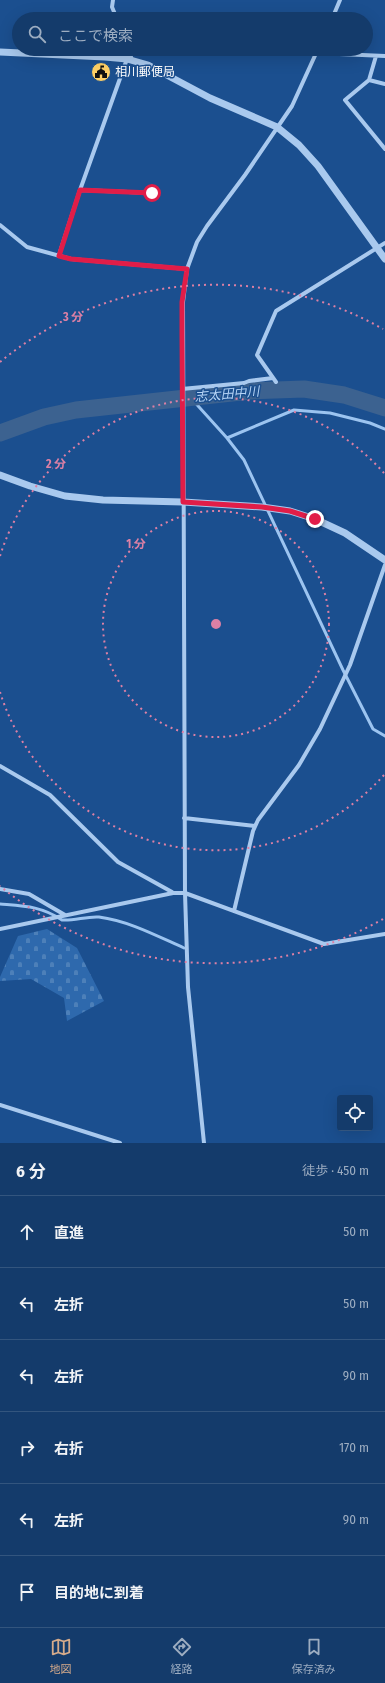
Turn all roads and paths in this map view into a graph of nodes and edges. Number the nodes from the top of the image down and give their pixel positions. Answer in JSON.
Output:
{"nodes":[{"id":1,"x":113,"y":0,"type":"edge"},
{"id":2,"x":340,"y":0,"type":"edge"},
{"id":3,"x":114,"y":12,"type":"edge"},
{"id":4,"x":335,"y":12,"type":"edge"},
{"id":5,"x":0,"y":52,"type":"edge"},
{"id":6,"x":12,"y":53,"type":"edge"},
{"id":7,"x":64,"y":56,"type":"edge"},
{"id":8,"x":129,"y":56,"type":"edge"},
{"id":9,"x":315,"y":56,"type":"edge"},
{"id":10,"x":373,"y":56,"type":"edge"},
{"id":11,"x":376,"y":56,"type":"junction"},
{"id":12,"x":385,"y":56,"type":"edge"},
{"id":13,"x":129,"y":60,"type":"junction"},
{"id":14,"x":369,"y":80,"type":"junction"},
{"id":15,"x":385,"y":84,"type":"edge"},
{"id":16,"x":277,"y":127,"type":"junction"},
{"id":17,"x":385,"y":149,"type":"edge"},
{"id":18,"x":80,"y":190,"type":"junction"},
{"id":19,"x":152,"y":193,"type":"dead end"},
{"id":20,"x":0,"y":224,"type":"edge"},
{"id":21,"x":385,"y":243,"type":"edge"},
{"id":22,"x":377,"y":247,"type":"junction"},
{"id":23,"x":59,"y":256,"type":"junction"},
{"id":24,"x":385,"y":259,"type":"edge"},
{"id":25,"x":187,"y":269,"type":"junction"},
{"id":26,"x":273,"y":378,"type":"junction"},
{"id":27,"x":276,"y":382,"type":"dead end"},
{"id":28,"x":182,"y":391,"type":"junction"},
{"id":29,"x":0,"y":475,"type":"edge"},
{"id":30,"x":183,"y":502,"type":"junction"},
{"id":31,"x":385,"y":560,"type":"edge"},
{"id":32,"x":385,"y":565,"type":"edge"},
{"id":33,"x":0,"y":766,"type":"edge"},
{"id":34,"x":184,"y":818,"type":"junction"},
{"id":35,"x":255,"y":826,"type":"junction"},
{"id":36,"x":0,"y":890,"type":"edge"},
{"id":37,"x":172,"y":893,"type":"junction"},
{"id":38,"x":185,"y":893,"type":"junction"},
{"id":39,"x":234,"y":911,"type":"junction"},
{"id":40,"x":64,"y":916,"type":"junction"},
{"id":41,"x":0,"y":929,"type":"edge"},
{"id":42,"x":385,"y":934,"type":"edge"},
{"id":43,"x":0,"y":1105,"type":"edge"},
{"id":44,"x":120,"y":1143,"type":"edge"},
{"id":45,"x":204,"y":1143,"type":"edge"}],
"edges":[{"from":1,"to":3,"type":"street"},
{"from":2,"to":4,"type":"street"},
{"from":5,"to":6,"type":"street"},
{"from":7,"to":13,"type":"street"},
{"from":8,"to":13,"type":"street"},
{"from":9,"to":16,"type":"street"},
{"from":10,"to":11,"type":"street"},
{"from":11,"to":12,"type":"street"},
{"from":11,"to":14,"type":"street"},
{"from":13,"to":16,"type":"street"},
{"from":13,"to":18,"type":"street"},
{"from":14,"to":15,"type":"street"},
{"from":14,"to":17,"type":"street"},
{"from":16,"to":22,"type":"street"},
{"from":16,"to":25,"type":"street"},
{"from":18,"to":19,"type":"street"},
{"from":18,"to":23,"type":"street"},
{"from":20,"to":23,"type":"street"},
{"from":21,"to":22,"type":"street"},
{"from":22,"to":24,"type":"street"},
{"from":22,"to":26,"type":"street"},
{"from":23,"to":25,"type":"street"},
{"from":25,"to":28,"type":"street"},
{"from":26,"to":27,"type":"street"},
{"from":26,"to":28,"type":"street"},
{"from":28,"to":30,"type":"street"},
{"from":29,"to":30,"type":"street"},
{"from":30,"to":31,"type":"street"},
{"from":30,"to":34,"type":"street"},
{"from":32,"to":35,"type":"street"},
{"from":33,"to":37,"type":"street"},
{"from":34,"to":35,"type":"street"},
{"from":34,"to":38,"type":"street"},
{"from":35,"to":39,"type":"street"},
{"from":36,"to":40,"type":"street"},
{"from":37,"to":38,"type":"street"},
{"from":37,"to":40,"type":"street"},
{"from":38,"to":39,"type":"street"},
{"from":38,"to":45,"type":"street"},
{"from":39,"to":42,"type":"street"},
{"from":40,"to":41,"type":"street"},
{"from":43,"to":44,"type":"street"}]}
